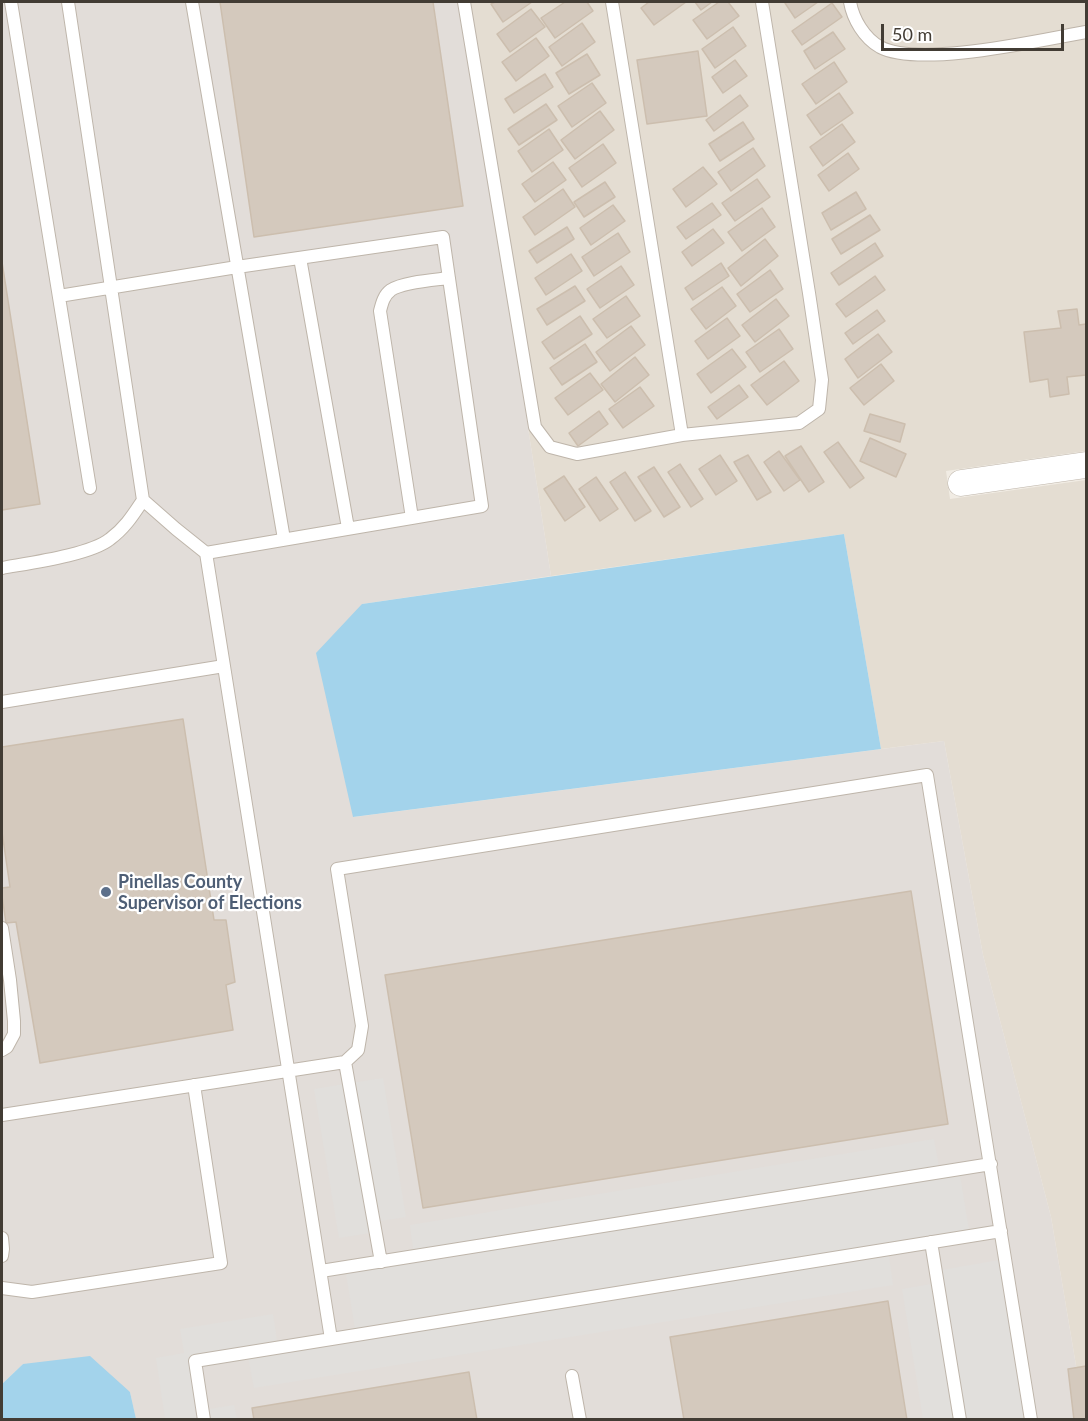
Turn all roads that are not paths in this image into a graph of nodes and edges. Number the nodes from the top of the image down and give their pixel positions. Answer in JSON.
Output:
{"nodes":[{"id":1,"x":11,"y":2,"type":"edge"},
{"id":2,"x":68,"y":2,"type":"edge"},
{"id":3,"x":192,"y":2,"type":"edge"},
{"id":4,"x":464,"y":2,"type":"edge"},
{"id":5,"x":612,"y":2,"type":"edge"},
{"id":6,"x":762,"y":2,"type":"edge"},
{"id":7,"x":850,"y":2,"type":"edge"},
{"id":8,"x":1086,"y":32,"type":"edge"},
{"id":9,"x":300,"y":258,"type":"junction"},
{"id":10,"x":237,"y":267,"type":"junction"},
{"id":11,"x":449,"y":278,"type":"junction"},
{"id":12,"x":111,"y":288,"type":"junction"},
{"id":13,"x":59,"y":296,"type":"junction"},
{"id":14,"x":682,"y":435,"type":"junction"},
{"id":15,"x":1086,"y":465,"type":"edge"},
{"id":16,"x":961,"y":483,"type":"dead end"},
{"id":17,"x":90,"y":488,"type":"dead end"},
{"id":18,"x":143,"y":500,"type":"junction"},
{"id":19,"x":412,"y":518,"type":"junction"},
{"id":20,"x":348,"y":528,"type":"junction"},
{"id":21,"x":284,"y":539,"type":"junction"},
{"id":22,"x":206,"y":553,"type":"junction"},
{"id":23,"x":2,"y":568,"type":"edge"},
{"id":24,"x":224,"y":666,"type":"junction"},
{"id":25,"x":2,"y":702,"type":"edge"},
{"id":26,"x":2,"y":928,"type":"edge"},
{"id":27,"x":2,"y":1050,"type":"edge"},
{"id":28,"x":345,"y":1062,"type":"junction"},
{"id":29,"x":289,"y":1071,"type":"junction"},
{"id":30,"x":194,"y":1085,"type":"junction"},
{"id":31,"x":2,"y":1115,"type":"edge"},
{"id":32,"x":991,"y":1164,"type":"junction"},
{"id":33,"x":1001,"y":1231,"type":"junction"},
{"id":34,"x":2,"y":1238,"type":"edge"},
{"id":35,"x":931,"y":1242,"type":"junction"},
{"id":36,"x":2,"y":1256,"type":"edge"},
{"id":37,"x":381,"y":1262,"type":"junction"},
{"id":38,"x":321,"y":1271,"type":"junction"},
{"id":39,"x":2,"y":1288,"type":"edge"},
{"id":40,"x":331,"y":1339,"type":"junction"},
{"id":41,"x":572,"y":1376,"type":"dead end"},
{"id":42,"x":204,"y":1419,"type":"edge"},
{"id":43,"x":580,"y":1419,"type":"edge"},
{"id":44,"x":960,"y":1419,"type":"edge"},
{"id":45,"x":1031,"y":1419,"type":"edge"}],
"edges":[{"from":1,"to":13,"type":"lane"},
{"from":2,"to":12,"type":"lane"},
{"from":3,"to":10,"type":"lane"},
{"from":4,"to":14,"type":"lane"},
{"from":5,"to":14,"type":"lane"},
{"from":6,"to":14,"type":"lane"},
{"from":7,"to":8,"type":"lane"},
{"from":9,"to":10,"type":"lane"},
{"from":9,"to":11,"type":"lane"},
{"from":9,"to":20,"type":"lane"},
{"from":10,"to":12,"type":"lane"},
{"from":10,"to":21,"type":"lane"},
{"from":11,"to":19,"type":"lane"},
{"from":11,"to":19,"type":"lane"},
{"from":12,"to":13,"type":"lane"},
{"from":12,"to":18,"type":"lane"},
{"from":13,"to":17,"type":"lane"},
{"from":15,"to":16,"type":"street"},
{"from":18,"to":22,"type":"lane"},
{"from":18,"to":23,"type":"lane"},
{"from":19,"to":20,"type":"lane"},
{"from":20,"to":21,"type":"lane"},
{"from":21,"to":22,"type":"lane"},
{"from":22,"to":24,"type":"lane"},
{"from":24,"to":25,"type":"lane"},
{"from":24,"to":29,"type":"lane"},
{"from":26,"to":27,"type":"lane"},
{"from":28,"to":29,"type":"lane"},
{"from":28,"to":32,"type":"lane"},
{"from":28,"to":37,"type":"lane"},
{"from":29,"to":30,"type":"lane"},
{"from":29,"to":38,"type":"lane"},
{"from":30,"to":31,"type":"lane"},
{"from":30,"to":39,"type":"lane"},
{"from":32,"to":33,"type":"lane"},
{"from":32,"to":37,"type":"lane"},
{"from":33,"to":35,"type":"lane"},
{"from":33,"to":45,"type":"lane"},
{"from":34,"to":36,"type":"lane"},
{"from":35,"to":40,"type":"lane"},
{"from":35,"to":44,"type":"lane"},
{"from":37,"to":38,"type":"lane"},
{"from":38,"to":40,"type":"lane"},
{"from":40,"to":42,"type":"lane"},
{"from":41,"to":43,"type":"lane"}]}
